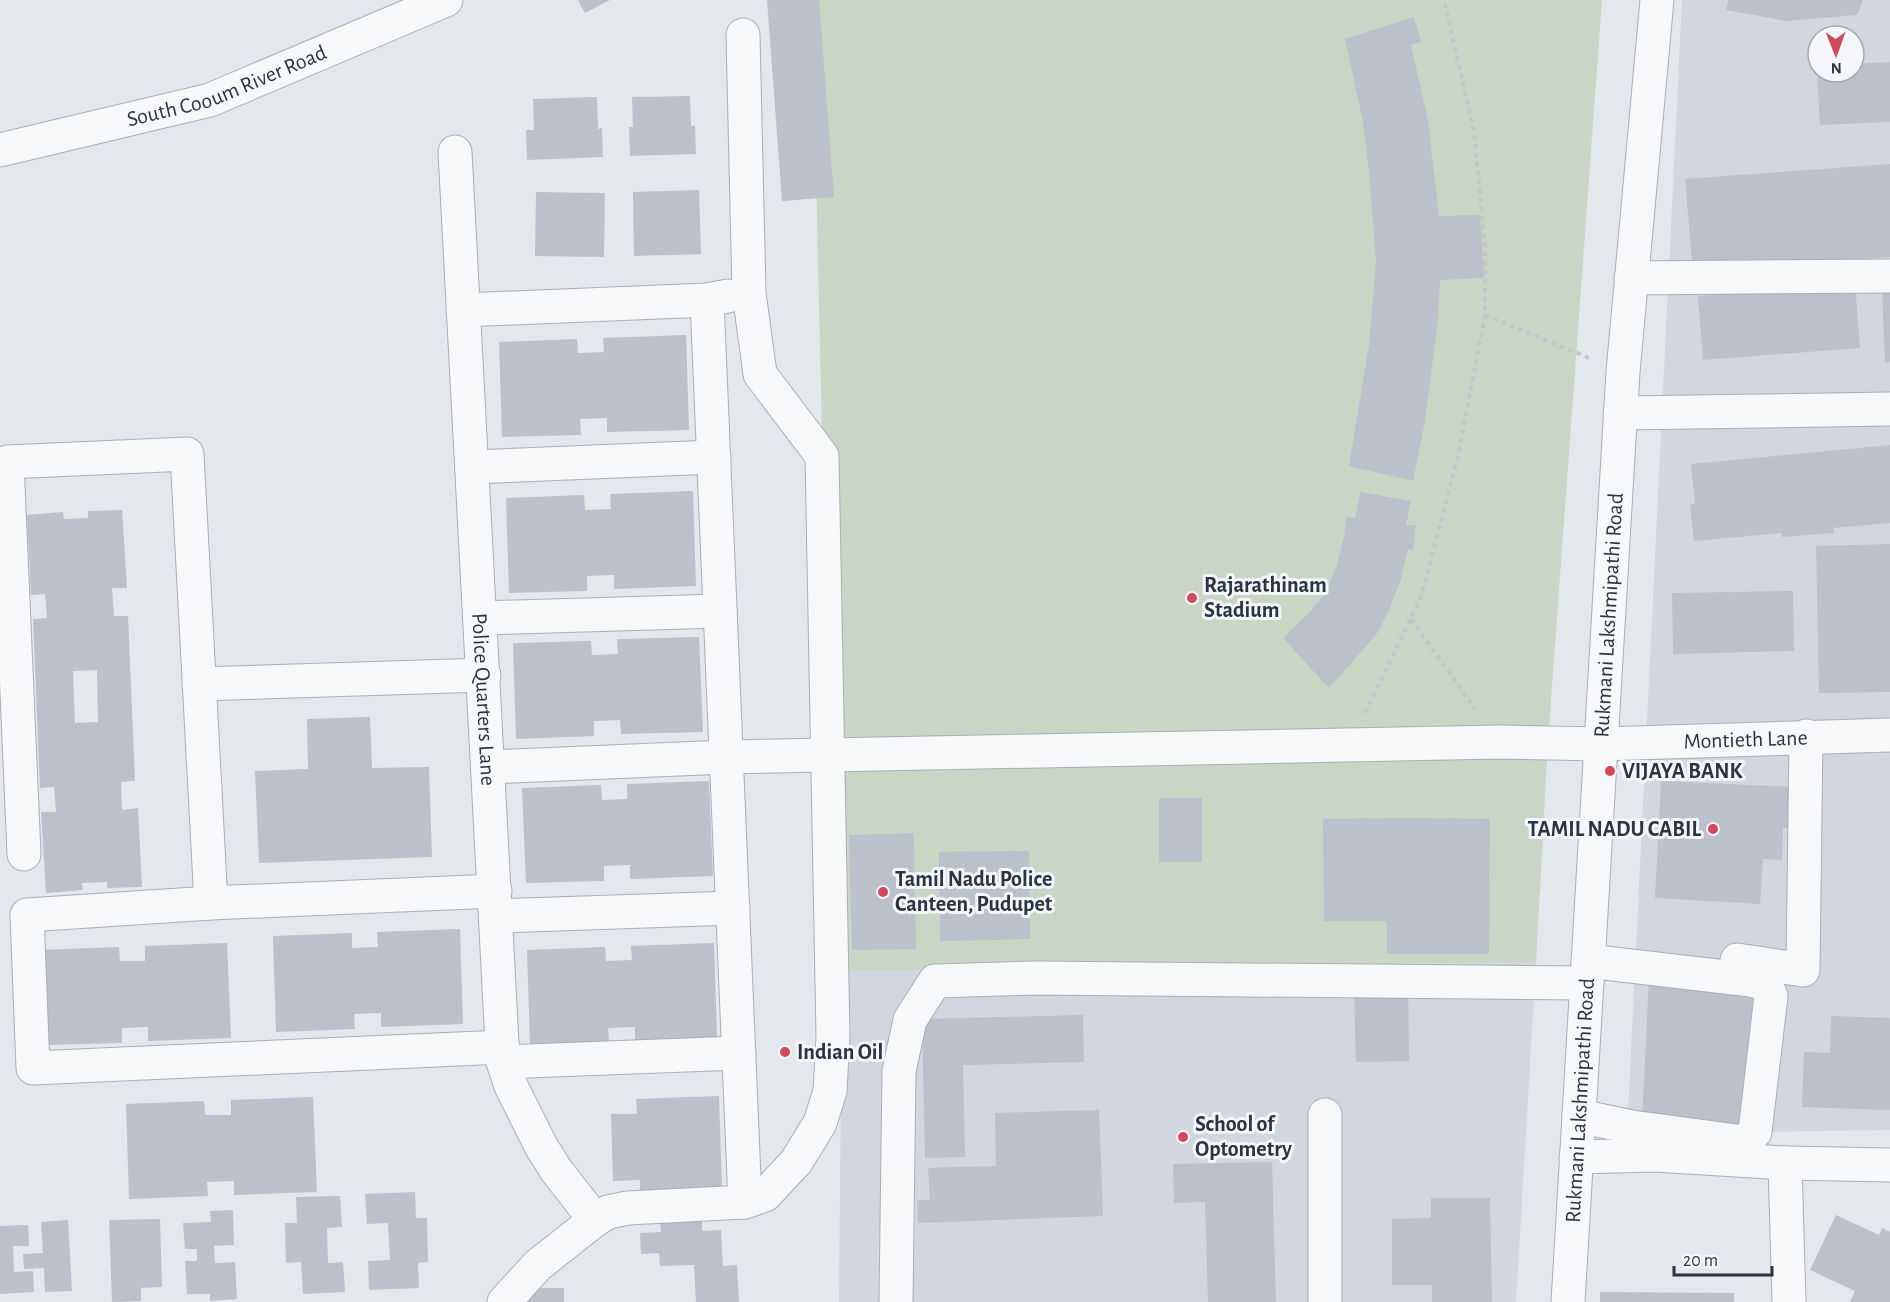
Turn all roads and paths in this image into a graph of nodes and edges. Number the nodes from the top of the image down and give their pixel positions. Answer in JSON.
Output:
{"nodes":[{"id":1,"x":446,"y":0,"type":"edge"},
{"id":2,"x":1444,"y":0,"type":"edge"},
{"id":3,"x":1657,"y":0,"type":"edge"},
{"id":4,"x":743,"y":35,"type":"dead end"},
{"id":5,"x":0,"y":150,"type":"edge"},
{"id":6,"x":455,"y":152,"type":"dead end"},
{"id":7,"x":1890,"y":276,"type":"edge"},
{"id":8,"x":1631,"y":278,"type":"junction"},
{"id":9,"x":749,"y":293,"type":"junction"},
{"id":10,"x":707,"y":300,"type":"junction"},
{"id":11,"x":464,"y":310,"type":"junction"},
{"id":12,"x":1485,"y":315,"type":"junction"},
{"id":13,"x":1623,"y":372,"type":"junction"},
{"id":14,"x":1890,"y":409,"type":"edge"},
{"id":15,"x":1620,"y":413,"type":"junction"},
{"id":16,"x":714,"y":458,"type":"junction"},
{"id":17,"x":472,"y":467,"type":"junction"},
{"id":18,"x":720,"y":610,"type":"junction"},
{"id":19,"x":480,"y":618,"type":"junction"},
{"id":20,"x":1411,"y":620,"type":"junction"},
{"id":21,"x":484,"y":675,"type":"junction"},
{"id":22,"x":199,"y":684,"type":"junction"},
{"id":23,"x":1890,"y":735,"type":"edge"},
{"id":24,"x":1806,"y":736,"type":"junction"},
{"id":25,"x":1499,"y":742,"type":"junction"},
{"id":26,"x":1601,"y":744,"type":"junction"},
{"id":27,"x":1349,"y":745,"type":"junction"},
{"id":28,"x":829,"y":755,"type":"junction"},
{"id":29,"x":726,"y":757,"type":"junction"},
{"id":30,"x":488,"y":767,"type":"junction"},
{"id":31,"x":24,"y":854,"type":"dead end"},
{"id":32,"x":211,"y":903,"type":"junction"},
{"id":33,"x":496,"y":903,"type":"junction"},
{"id":34,"x":733,"y":908,"type":"junction"},
{"id":35,"x":1588,"y":961,"type":"junction"},
{"id":36,"x":739,"y":1053,"type":"junction"},
{"id":37,"x":503,"y":1055,"type":"junction"},
{"id":38,"x":1325,"y":1115,"type":"dead end"},
{"id":39,"x":1579,"y":1116,"type":"junction"},
{"id":40,"x":1576,"y":1157,"type":"junction"},
{"id":41,"x":1785,"y":1163,"type":"junction"},
{"id":42,"x":1890,"y":1165,"type":"edge"},
{"id":43,"x":745,"y":1202,"type":"junction"},
{"id":44,"x":595,"y":1220,"type":"junction"},
{"id":45,"x":504,"y":1302,"type":"edge"},
{"id":46,"x":896,"y":1302,"type":"edge"},
{"id":47,"x":1325,"y":1302,"type":"edge"},
{"id":48,"x":1568,"y":1302,"type":"edge"},
{"id":49,"x":1789,"y":1302,"type":"edge"}],
"edges":[{"from":1,"to":5,"type":"street","name":"South Cooum River Road"},
{"from":2,"to":12,"type":"path"},
{"from":3,"to":8,"type":"street","name":"Rukmani Lakshmipathi Road"},
{"from":4,"to":9,"type":"street"},
{"from":6,"to":11,"type":"street","name":"Police Quarters Lane"},
{"from":7,"to":8,"type":"street"},
{"from":8,"to":13,"type":"street","name":"Rukmani Lakshmipathi Road"},
{"from":9,"to":10,"type":"street"},
{"from":9,"to":28,"type":"street"},
{"from":10,"to":11,"type":"street"},
{"from":10,"to":16,"type":"street"},
{"from":11,"to":17,"type":"street","name":"Police Quarters Lane"},
{"from":12,"to":13,"type":"path"},
{"from":12,"to":20,"type":"path"},
{"from":13,"to":15,"type":"street","name":"Rukmani Lakshmipathi Road"},
{"from":14,"to":15,"type":"street"},
{"from":15,"to":26,"type":"street","name":"Rukmani Lakshmipathi Road"},
{"from":16,"to":17,"type":"street"},
{"from":16,"to":18,"type":"street"},
{"from":17,"to":19,"type":"street","name":"Police Quarters Lane"},
{"from":18,"to":19,"type":"street"},
{"from":18,"to":29,"type":"street"},
{"from":19,"to":21,"type":"street","name":"Police Quarters Lane"},
{"from":20,"to":25,"type":"path"},
{"from":20,"to":27,"type":"path"},
{"from":21,"to":22,"type":"street"},
{"from":21,"to":30,"type":"street","name":"Police Quarters Lane"},
{"from":22,"to":31,"type":"street"},
{"from":22,"to":32,"type":"street"},
{"from":23,"to":24,"type":"street","name":"Montieth Lane"},
{"from":24,"to":26,"type":"street","name":"Montieth Lane"},
{"from":24,"to":35,"type":"street"},
{"from":25,"to":26,"type":"street","name":"Montieth Lane"},
{"from":25,"to":27,"type":"street","name":"Montieth Lane"},
{"from":26,"to":35,"type":"street","name":"Rukmani Lakshmipathi Road"},
{"from":27,"to":28,"type":"street","name":"Montieth Lane"},
{"from":28,"to":29,"type":"street","name":"Montieth Lane"},
{"from":28,"to":43,"type":"street"},
{"from":29,"to":30,"type":"street","name":"Montieth Lane"},
{"from":29,"to":34,"type":"street"},
{"from":30,"to":33,"type":"street","name":"Police Quarters Lane"},
{"from":32,"to":33,"type":"street"},
{"from":32,"to":37,"type":"street"},
{"from":33,"to":34,"type":"street"},
{"from":33,"to":37,"type":"street","name":"Police Quarters Lane"},
{"from":34,"to":36,"type":"street"},
{"from":35,"to":39,"type":"street","name":"Rukmani Lakshmipathi Road"},
{"from":35,"to":39,"type":"street"},
{"from":35,"to":46,"type":"street"},
{"from":36,"to":37,"type":"street"},
{"from":36,"to":43,"type":"street"},
{"from":37,"to":44,"type":"street","name":"Police Quarters Lane"},
{"from":38,"to":47,"type":"street"},
{"from":39,"to":40,"type":"street","name":"Rukmani Lakshmipathi Road"},
{"from":40,"to":41,"type":"street"},
{"from":40,"to":48,"type":"street","name":"Rukmani Lakshmipathi Road"},
{"from":41,"to":42,"type":"street"},
{"from":41,"to":49,"type":"street"},
{"from":43,"to":44,"type":"street"},
{"from":44,"to":45,"type":"street"}]}
